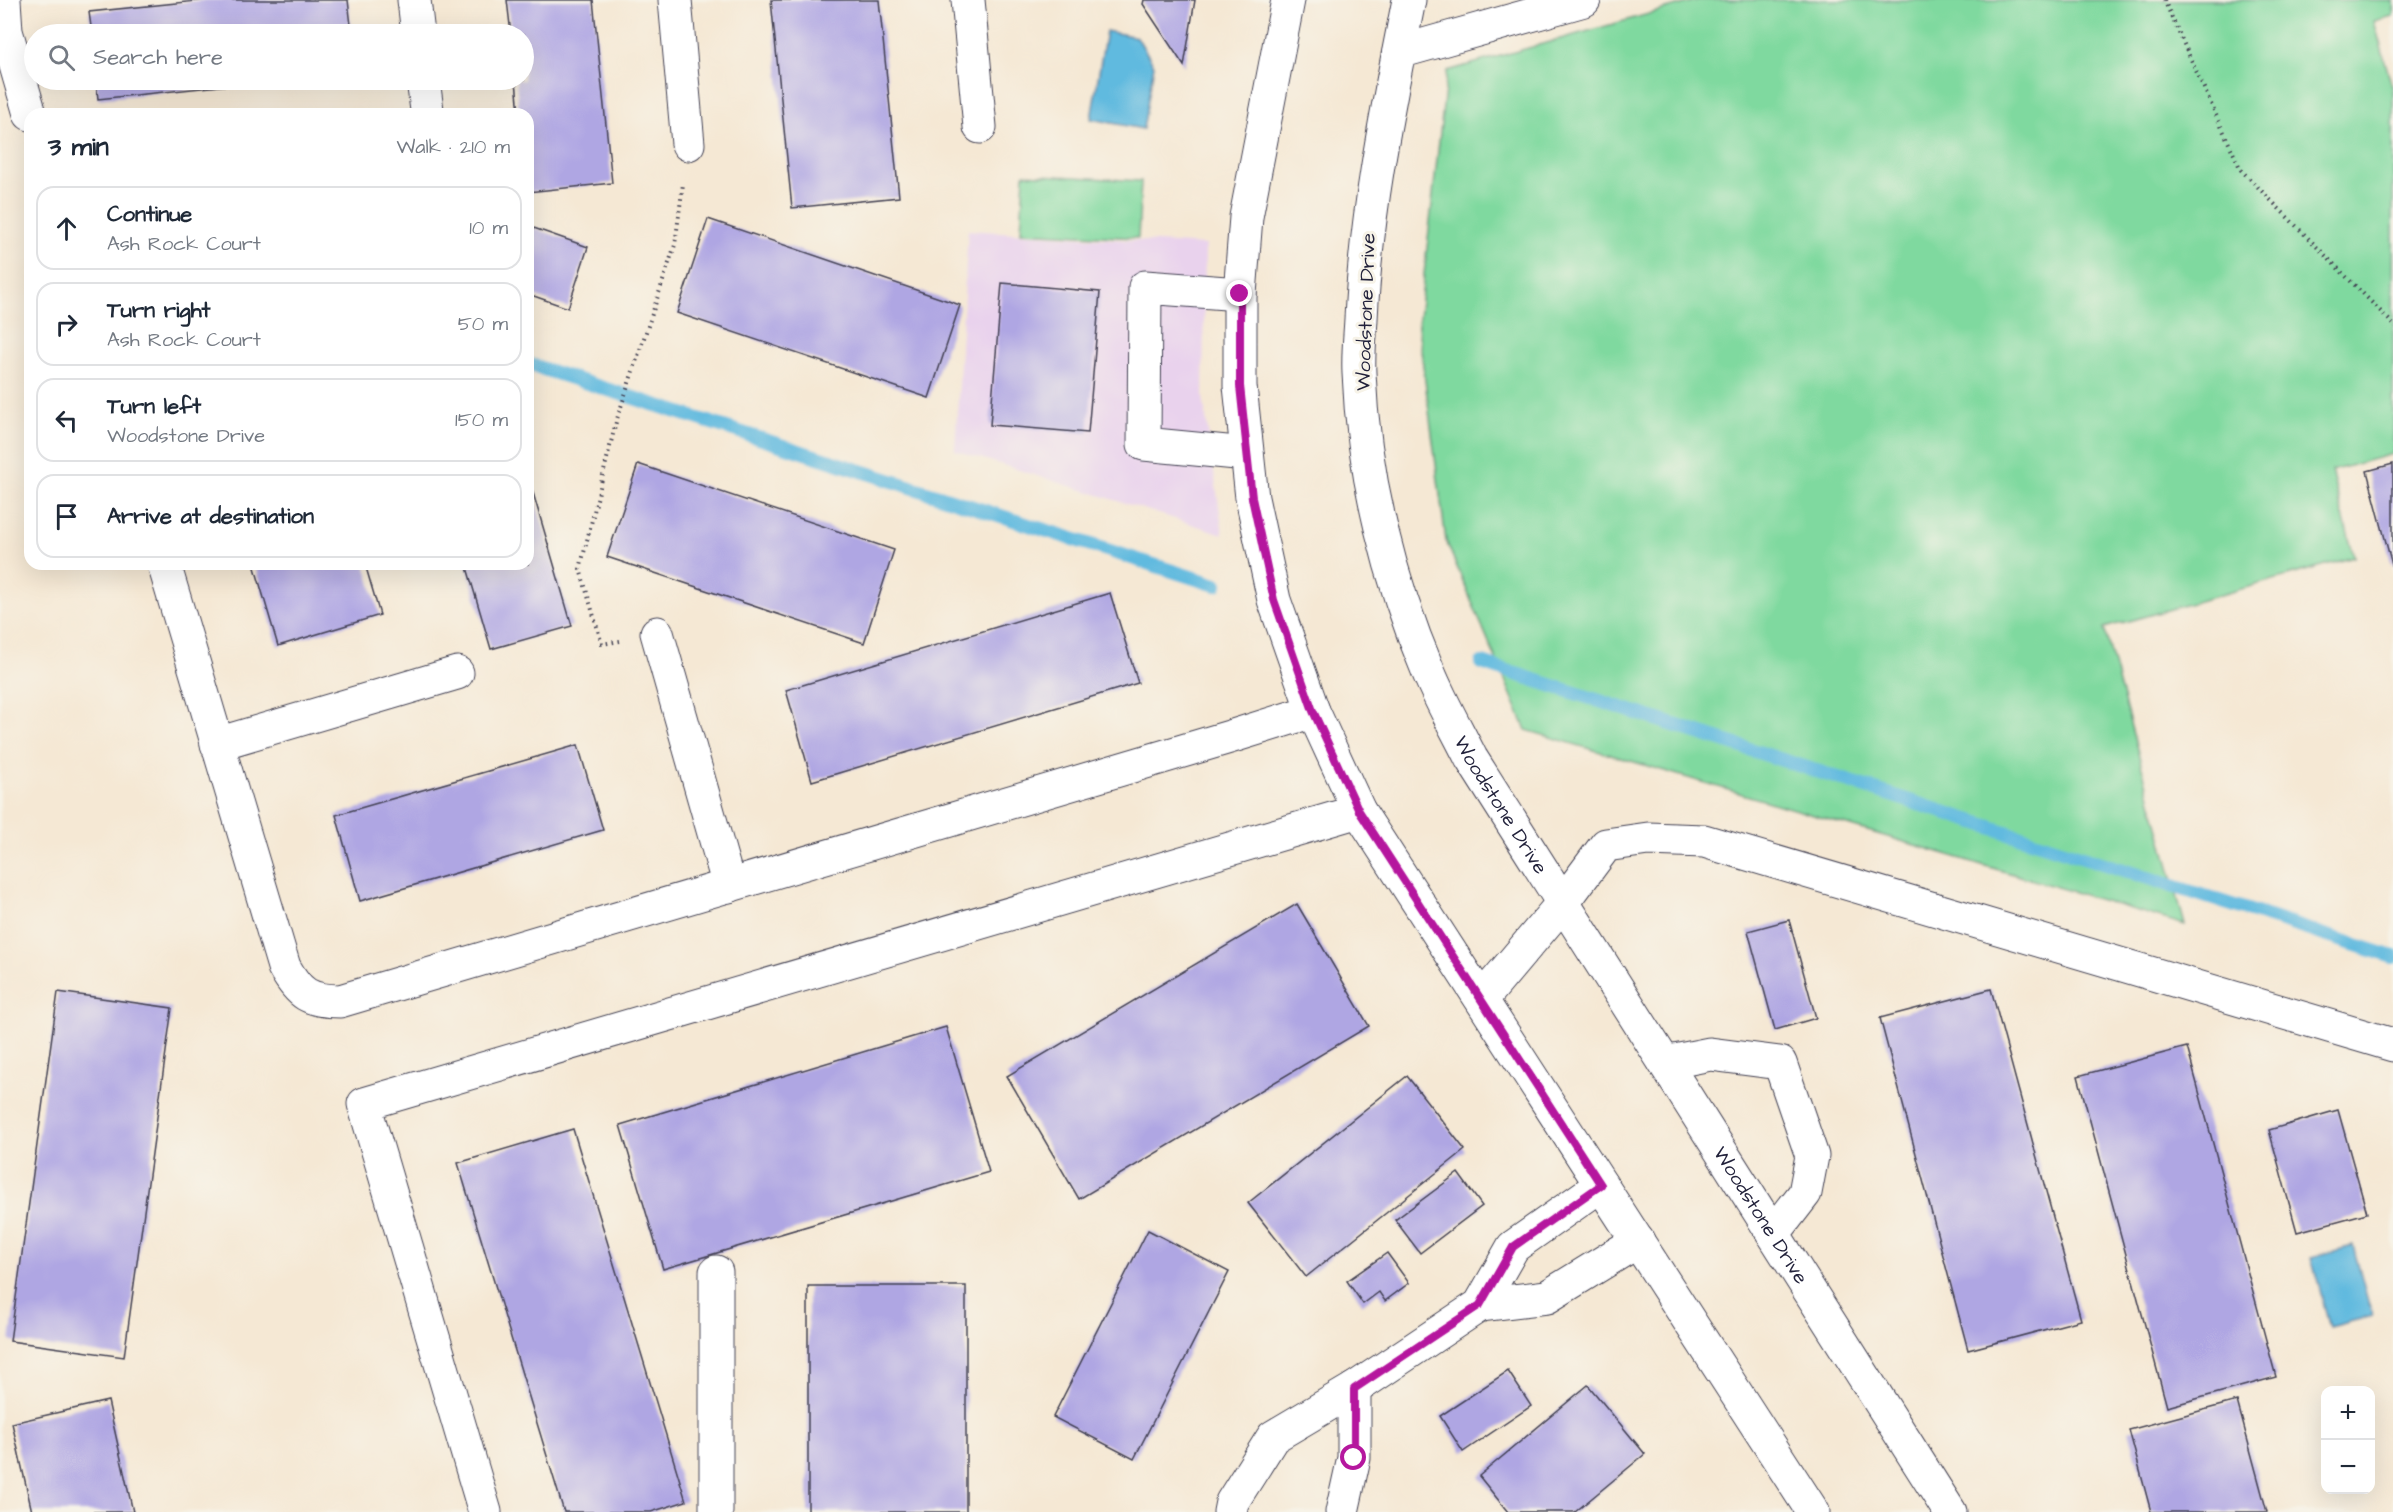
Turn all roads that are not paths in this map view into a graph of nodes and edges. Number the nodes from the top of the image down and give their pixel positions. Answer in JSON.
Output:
{"nodes":[{"id":1,"x":4,"y":0,"type":"edge"},
{"id":2,"x":414,"y":0,"type":"edge"},
{"id":3,"x":675,"y":0,"type":"edge"},
{"id":4,"x":968,"y":0,"type":"edge"},
{"id":5,"x":1288,"y":0,"type":"edge"},
{"id":6,"x":1409,"y":0,"type":"edge"},
{"id":7,"x":1584,"y":0,"type":"edge"},
{"id":8,"x":417,"y":24,"type":"edge"},
{"id":9,"x":1399,"y":52,"type":"junction"},
{"id":10,"x":28,"y":108,"type":"edge"},
{"id":11,"x":980,"y":128,"type":"dead end"},
{"id":12,"x":688,"y":144,"type":"road end"},
{"id":13,"x":1240,"y":294,"type":"junction"},
{"id":14,"x":1247,"y":454,"type":"junction"},
{"id":15,"x":166,"y":570,"type":"edge"},
{"id":16,"x":657,"y":633,"type":"road end"},
{"id":17,"x":457,"y":673,"type":"dead end"},
{"id":18,"x":1313,"y":711,"type":"junction"},
{"id":19,"x":217,"y":744,"type":"junction"},
{"id":20,"x":1359,"y":811,"type":"junction"},
{"id":21,"x":729,"y":886,"type":"junction"},
{"id":22,"x":1562,"y":904,"type":"junction"},
{"id":23,"x":1482,"y":999,"type":"junction"},
{"id":24,"x":2393,"y":1045,"type":"edge"},
{"id":25,"x":1665,"y":1063,"type":"junction"},
{"id":26,"x":1601,"y":1185,"type":"junction"},
{"id":27,"x":1774,"y":1233,"type":"junction"},
{"id":28,"x":1638,"y":1241,"type":"junction"},
{"id":29,"x":716,"y":1272,"type":"dead end"},
{"id":30,"x":1480,"y":1305,"type":"junction"},
{"id":31,"x":1354,"y":1389,"type":"junction"},
{"id":32,"x":485,"y":1512,"type":"edge"},
{"id":33,"x":716,"y":1512,"type":"edge"},
{"id":34,"x":1230,"y":1512,"type":"edge"},
{"id":35,"x":1342,"y":1512,"type":"edge"},
{"id":36,"x":1813,"y":1512,"type":"edge"},
{"id":37,"x":1950,"y":1512,"type":"edge"}],
"edges":[{"from":1,"to":10,"type":"street"},
{"from":2,"to":8,"type":"street"},
{"from":3,"to":12,"type":"street"},
{"from":4,"to":11,"type":"street"},
{"from":5,"to":13,"type":"street"},
{"from":6,"to":9,"type":"street","name":"Woodstone Drive"},
{"from":7,"to":9,"type":"street"},
{"from":9,"to":22,"type":"street","name":"Woodstone Drive"},
{"from":13,"to":14,"type":"street"},
{"from":13,"to":14,"type":"street"},
{"from":14,"to":18,"type":"street"},
{"from":15,"to":19,"type":"street"},
{"from":16,"to":21,"type":"street"},
{"from":17,"to":19,"type":"street"},
{"from":18,"to":20,"type":"street"},
{"from":18,"to":21,"type":"street"},
{"from":19,"to":21,"type":"street"},
{"from":20,"to":23,"type":"street"},
{"from":20,"to":32,"type":"street"},
{"from":22,"to":23,"type":"street"},
{"from":22,"to":24,"type":"street"},
{"from":22,"to":25,"type":"street","name":"Woodstone Drive"},
{"from":23,"to":26,"type":"street"},
{"from":25,"to":27,"type":"street","name":"Woodstone Drive"},
{"from":25,"to":27,"type":"street"},
{"from":26,"to":28,"type":"street"},
{"from":26,"to":30,"type":"street"},
{"from":27,"to":37,"type":"street","name":"Woodstone Drive"},
{"from":28,"to":30,"type":"street"},
{"from":28,"to":36,"type":"street"},
{"from":29,"to":33,"type":"street"},
{"from":30,"to":31,"type":"street"},
{"from":31,"to":34,"type":"street"},
{"from":31,"to":35,"type":"street"}]}
